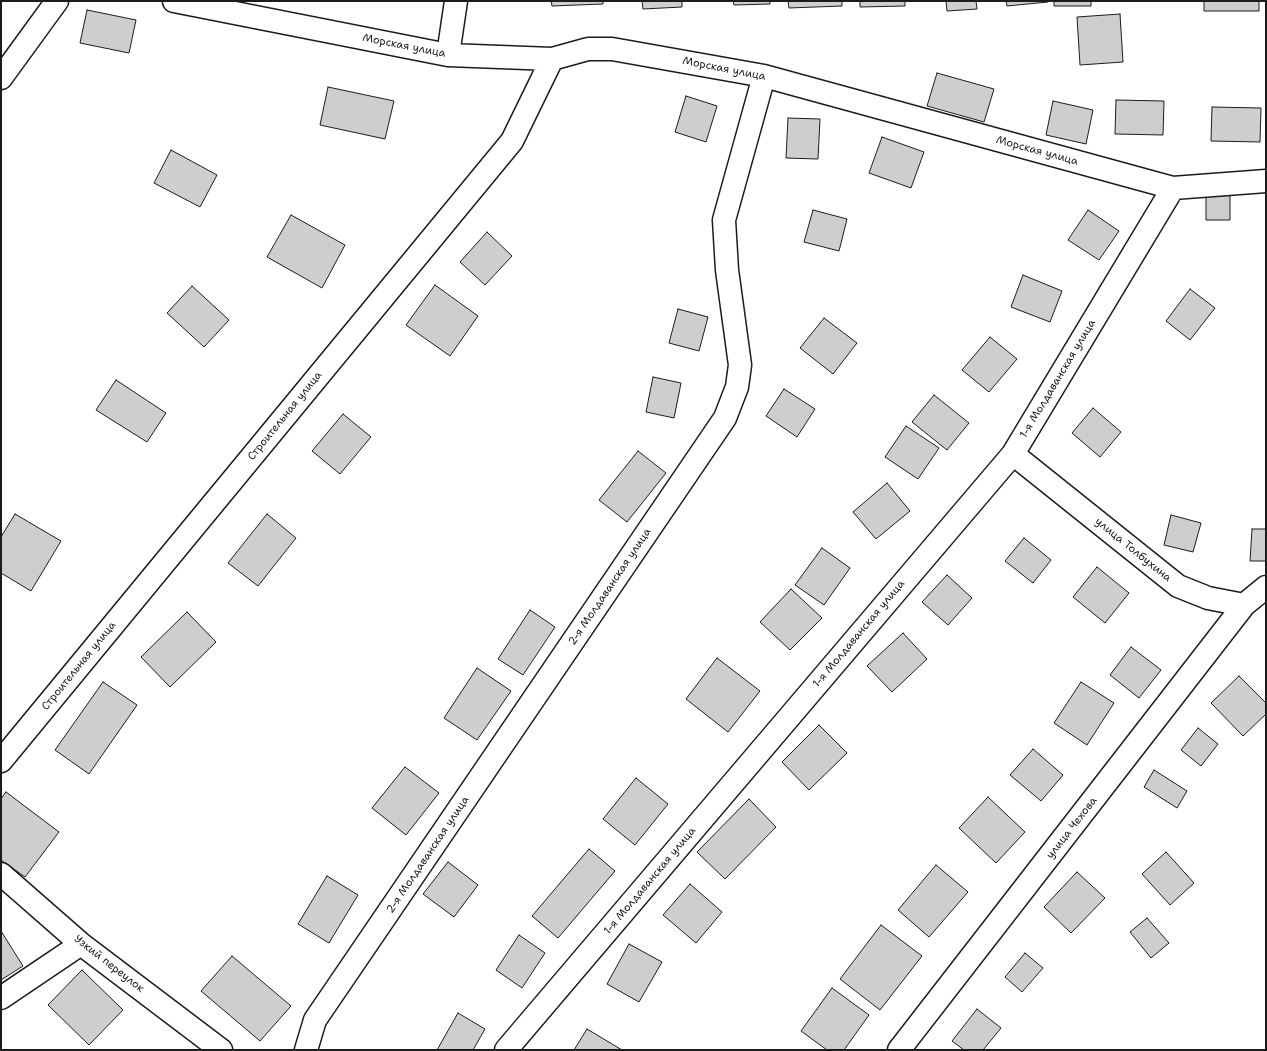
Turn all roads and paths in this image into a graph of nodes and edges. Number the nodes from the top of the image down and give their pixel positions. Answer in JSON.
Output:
{"nodes":[{"id":1,"x":57,"y":1,"type":"edge"},
{"id":2,"x":456,"y":1,"type":"edge"},
{"id":3,"x":183,"y":2,"type":"edge"},
{"id":4,"x":448,"y":55,"type":"junction"},
{"id":5,"x":552,"y":59,"type":"junction"},
{"id":6,"x":764,"y":76,"type":"junction"},
{"id":7,"x":1,"y":78,"type":"edge"},
{"id":8,"x":1266,"y":181,"type":"edge"},
{"id":9,"x":1173,"y":188,"type":"junction"},
{"id":10,"x":1012,"y":454,"type":"junction"},
{"id":11,"x":1266,"y":587,"type":"edge"},
{"id":12,"x":1244,"y":605,"type":"junction"},
{"id":13,"x":1,"y":761,"type":"edge"},
{"id":14,"x":1,"y":874,"type":"edge"},
{"id":15,"x":81,"y":944,"type":"junction"},
{"id":16,"x":1,"y":998,"type":"edge"},
{"id":17,"x":221,"y":1050,"type":"edge"},
{"id":18,"x":306,"y":1050,"type":"edge"},
{"id":19,"x":506,"y":1050,"type":"edge"},
{"id":20,"x":899,"y":1050,"type":"edge"}],
"edges":[{"from":1,"to":7,"type":"street"},
{"from":2,"to":4,"type":"street"},
{"from":3,"to":4,"type":"street","name":"Морская улица"},
{"from":4,"to":5,"type":"street","name":"Морская улица"},
{"from":5,"to":6,"type":"street","name":"Морская улица"},
{"from":5,"to":13,"type":"street","name":"Строительная улица"},
{"from":6,"to":9,"type":"street","name":"Морская улица"},
{"from":6,"to":18,"type":"street","name":"2-я Молдаванская улица"},
{"from":8,"to":9,"type":"street","name":"Морская улица"},
{"from":9,"to":10,"type":"street","name":"1-я Молдаванская улица"},
{"from":10,"to":12,"type":"street","name":"улица Толбухина"},
{"from":10,"to":19,"type":"street","name":"1-я Молдаванская улица"},
{"from":11,"to":12,"type":"street"},
{"from":12,"to":20,"type":"street","name":"улица Чехова"},
{"from":14,"to":15,"type":"street","name":"Узкий переулок"},
{"from":15,"to":16,"type":"street"},
{"from":15,"to":17,"type":"street","name":"Узкий переулок"}]}
